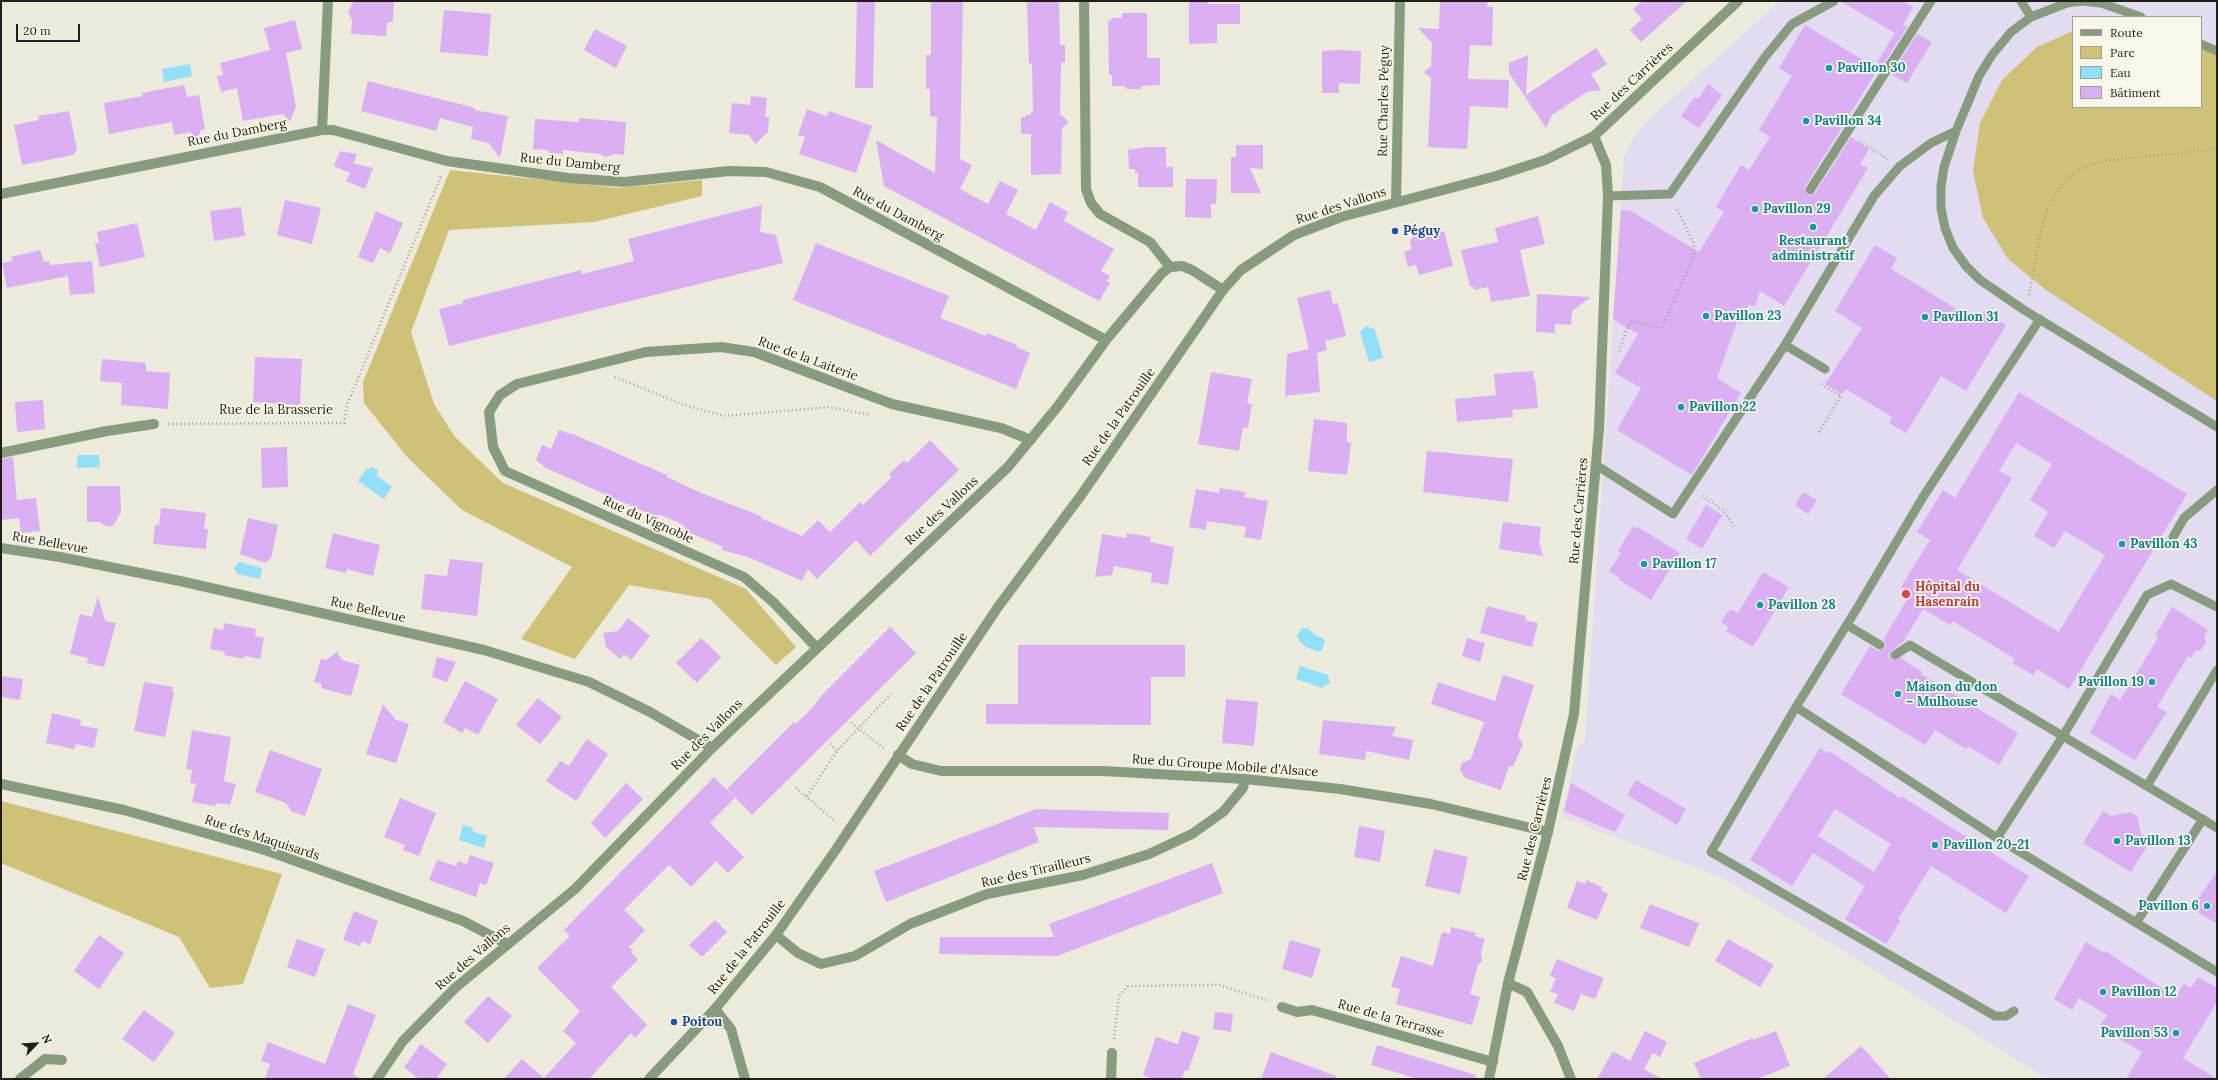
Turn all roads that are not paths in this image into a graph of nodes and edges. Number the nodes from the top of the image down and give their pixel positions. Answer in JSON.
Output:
{"nodes":[{"id":1,"x":328,"y":1,"type":"edge"},
{"id":2,"x":1084,"y":1,"type":"edge"},
{"id":3,"x":1400,"y":1,"type":"edge"},
{"id":4,"x":1738,"y":1,"type":"edge"},
{"id":5,"x":1834,"y":1,"type":"edge"},
{"id":6,"x":1931,"y":1,"type":"edge"},
{"id":7,"x":2021,"y":1,"type":"edge"},
{"id":8,"x":2138,"y":16,"type":"edge"},
{"id":9,"x":2031,"y":17,"type":"junction"},
{"id":10,"x":2202,"y":44,"type":"edge"},
{"id":11,"x":2217,"y":51,"type":"edge"},
{"id":12,"x":322,"y":130,"type":"junction"},
{"id":13,"x":1956,"y":131,"type":"junction"},
{"id":14,"x":1594,"y":136,"type":"junction"},
{"id":15,"x":1810,"y":190,"type":"dead end"},
{"id":16,"x":1,"y":194,"type":"edge"},
{"id":17,"x":1608,"y":196,"type":"junction"},
{"id":18,"x":1396,"y":202,"type":"junction"},
{"id":19,"x":1170,"y":267,"type":"junction"},
{"id":20,"x":1224,"y":290,"type":"junction"},
{"id":21,"x":2040,"y":319,"type":"junction"},
{"id":22,"x":1106,"y":340,"type":"junction"},
{"id":23,"x":1785,"y":345,"type":"junction"},
{"id":24,"x":1825,"y":369,"type":"dead end"},
{"id":25,"x":489,"y":412,"type":"joint"},
{"id":26,"x":154,"y":424,"type":"road end"},
{"id":27,"x":2217,"y":427,"type":"edge"},
{"id":28,"x":1031,"y":440,"type":"junction"},
{"id":29,"x":1,"y":453,"type":"edge"},
{"id":30,"x":1596,"y":465,"type":"junction"},
{"id":31,"x":2217,"y":490,"type":"edge"},
{"id":32,"x":2173,"y":537,"type":"dead end"},
{"id":33,"x":1,"y":548,"type":"edge"},
{"id":34,"x":2217,"y":607,"type":"edge"},
{"id":35,"x":1847,"y":625,"type":"junction"},
{"id":36,"x":1880,"y":645,"type":"dead end"},
{"id":37,"x":817,"y":648,"type":"junction"},
{"id":38,"x":1895,"y":655,"type":"dead end"},
{"id":39,"x":2217,"y":670,"type":"edge"},
{"id":40,"x":1796,"y":707,"type":"junction"},
{"id":41,"x":2063,"y":736,"type":"junction"},
{"id":42,"x":712,"y":748,"type":"junction"},
{"id":43,"x":898,"y":755,"type":"junction"},
{"id":44,"x":1245,"y":779,"type":"junction"},
{"id":45,"x":1,"y":784,"type":"edge"},
{"id":46,"x":2147,"y":786,"type":"junction"},
{"id":47,"x":2202,"y":819,"type":"junction"},
{"id":48,"x":2217,"y":828,"type":"edge"},
{"id":49,"x":1548,"y":832,"type":"junction"},
{"id":50,"x":1997,"y":838,"type":"junction"},
{"id":51,"x":2136,"y":923,"type":"junction"},
{"id":52,"x":776,"y":935,"type":"junction"},
{"id":53,"x":507,"y":944,"type":"junction"},
{"id":54,"x":2217,"y":972,"type":"edge"},
{"id":55,"x":1508,"y":983,"type":"junction"},
{"id":56,"x":1282,"y":1007,"type":"road end"},
{"id":57,"x":715,"y":1009,"type":"junction"},
{"id":58,"x":2014,"y":1011,"type":"dead end"},
{"id":59,"x":1112,"y":1054,"type":"road end"},
{"id":60,"x":62,"y":1060,"type":"dead end"},
{"id":61,"x":1493,"y":1062,"type":"junction"},
{"id":62,"x":20,"y":1079,"type":"edge"},
{"id":63,"x":376,"y":1079,"type":"edge"},
{"id":64,"x":649,"y":1079,"type":"edge"},
{"id":65,"x":745,"y":1079,"type":"edge"},
{"id":66,"x":1111,"y":1079,"type":"edge"},
{"id":67,"x":1489,"y":1079,"type":"edge"},
{"id":68,"x":1571,"y":1079,"type":"edge"}],
"edges":[{"from":1,"to":12,"type":"street"},
{"from":2,"to":19,"type":"street"},
{"from":3,"to":18,"type":"street","name":"Rue Charles Péguy"},
{"from":4,"to":14,"type":"street","name":"Rue des Carrières"},
{"from":5,"to":17,"type":"lane"},
{"from":6,"to":15,"type":"lane"},
{"from":7,"to":9,"type":"lane"},
{"from":8,"to":9,"type":"lane"},
{"from":9,"to":13,"type":"lane"},
{"from":10,"to":11,"type":"lane"},
{"from":12,"to":16,"type":"street","name":"Rue du Damberg"},
{"from":12,"to":22,"type":"street","name":"Rue du Damberg"},
{"from":13,"to":21,"type":"lane"},
{"from":13,"to":23,"type":"lane"},
{"from":14,"to":17,"type":"street","name":"Rue des Carrières"},
{"from":14,"to":18,"type":"street","name":"Rue des Vallons"},
{"from":17,"to":30,"type":"street","name":"Rue des Carrières"},
{"from":18,"to":20,"type":"street","name":"Rue des Vallons"},
{"from":19,"to":20,"type":"street"},
{"from":19,"to":22,"type":"street","name":"Rue des Vallons"},
{"from":20,"to":43,"type":"street","name":"Rue de la Patrouille"},
{"from":21,"to":27,"type":"lane"},
{"from":21,"to":35,"type":"lane"},
{"from":22,"to":28,"type":"street","name":"Rue des Vallons"},
{"from":23,"to":24,"type":"lane"},
{"from":23,"to":30,"type":"lane"},
{"from":25,"to":28,"type":"street","name":"Rue de la Laiterie"},
{"from":25,"to":37,"type":"street","name":"Rue du Vignoble"},
{"from":26,"to":29,"type":"street"},
{"from":28,"to":37,"type":"street","name":"Rue des Vallons"},
{"from":30,"to":49,"type":"street","name":"Rue des Carrières"},
{"from":31,"to":32,"type":"lane"},
{"from":33,"to":42,"type":"street","name":"Rue Bellevue"},
{"from":34,"to":41,"type":"lane"},
{"from":35,"to":36,"type":"lane"},
{"from":35,"to":40,"type":"lane"},
{"from":37,"to":42,"type":"street","name":"Rue des Vallons"},
{"from":38,"to":41,"type":"lane"},
{"from":39,"to":46,"type":"lane"},
{"from":40,"to":50,"type":"lane"},
{"from":40,"to":58,"type":"lane"},
{"from":41,"to":46,"type":"lane"},
{"from":41,"to":50,"type":"lane"},
{"from":42,"to":53,"type":"street","name":"Rue des Vallons"},
{"from":43,"to":44,"type":"street","name":"Rue du Groupe Mobile d'Alsace"},
{"from":43,"to":52,"type":"street","name":"Rue de la Patrouille"},
{"from":44,"to":49,"type":"street","name":"Rue du Groupe Mobile d'Alsace"},
{"from":44,"to":52,"type":"street","name":"Rue des Tirailleurs"},
{"from":45,"to":53,"type":"street","name":"Rue des Maquisards"},
{"from":46,"to":47,"type":"lane"},
{"from":47,"to":48,"type":"lane"},
{"from":47,"to":51,"type":"lane"},
{"from":49,"to":55,"type":"street","name":"Rue des Carrières"},
{"from":50,"to":51,"type":"lane"},
{"from":51,"to":54,"type":"lane"},
{"from":52,"to":57,"type":"street","name":"Rue de la Patrouille"},
{"from":53,"to":63,"type":"street","name":"Rue des Vallons"},
{"from":55,"to":61,"type":"street","name":"Rue des Carrières"},
{"from":55,"to":68,"type":"street"},
{"from":56,"to":61,"type":"street","name":"Rue de la Terrasse"},
{"from":57,"to":64,"type":"street","name":"Rue de la Patrouille"},
{"from":57,"to":65,"type":"street"},
{"from":59,"to":66,"type":"street"},
{"from":60,"to":62,"type":"street"},
{"from":61,"to":67,"type":"street","name":"Rue des Carrières"}]}
